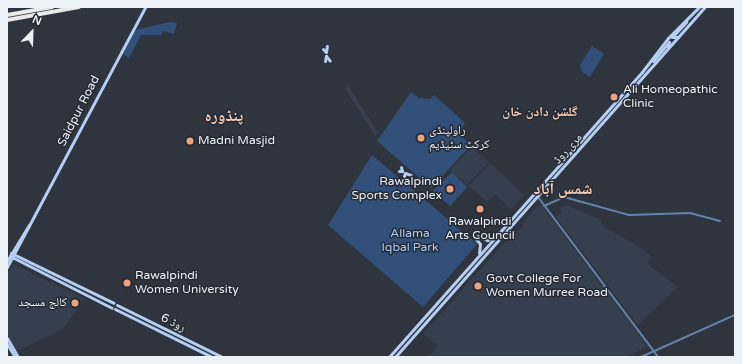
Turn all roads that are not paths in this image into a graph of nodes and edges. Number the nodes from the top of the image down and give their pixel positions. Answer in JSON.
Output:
{"nodes":[{"id":1,"x":52,"y":7,"type":"edge"},
{"id":2,"x":79,"y":7,"type":"edge"},
{"id":3,"x":144,"y":7,"type":"edge"},
{"id":4,"x":705,"y":7,"type":"edge"},
{"id":5,"x":698,"y":8,"type":"edge"},
{"id":6,"x":142,"y":9,"type":"edge"},
{"id":7,"x":7,"y":14,"type":"edge"},
{"id":8,"x":7,"y":20,"type":"edge"},
{"id":9,"x":327,"y":46,"type":"dead end"},
{"id":10,"x":323,"y":49,"type":"dead end"},
{"id":11,"x":325,"y":61,"type":"dead end"},
{"id":12,"x":330,"y":61,"type":"dead end"},
{"id":13,"x":642,"y":72,"type":"junction"},
{"id":14,"x":645,"y":75,"type":"junction"},
{"id":15,"x":401,"y":167,"type":"dead end"},
{"id":16,"x":399,"y":171,"type":"dead end"},
{"id":17,"x":411,"y":175,"type":"dead end"},
{"id":18,"x":404,"y":176,"type":"dead end"},
{"id":19,"x":538,"y":197,"type":"junction"},
{"id":20,"x":544,"y":206,"type":"junction"},
{"id":21,"x":720,"y":221,"type":"dead end"},
{"id":22,"x":30,"y":224,"type":"junction"},
{"id":23,"x":497,"y":236,"type":"junction"},
{"id":24,"x":18,"y":248,"type":"junction"},
{"id":25,"x":13,"y":249,"type":"junction"},
{"id":26,"x":7,"y":250,"type":"edge"},
{"id":27,"x":12,"y":255,"type":"junction"},
{"id":28,"x":478,"y":256,"type":"junction"},
{"id":29,"x":20,"y":259,"type":"junction"},
{"id":30,"x":9,"y":261,"type":"edge"},
{"id":31,"x":7,"y":267,"type":"edge"},
{"id":32,"x":116,"y":304,"type":"junction"},
{"id":33,"x":114,"y":308,"type":"junction"},
{"id":34,"x":735,"y":315,"type":"edge"},
{"id":35,"x":7,"y":338,"type":"edge"},
{"id":36,"x":7,"y":344,"type":"edge"},
{"id":37,"x":653,"y":352,"type":"junction"},
{"id":38,"x":15,"y":357,"type":"edge"},
{"id":39,"x":18,"y":357,"type":"edge"},
{"id":40,"x":212,"y":357,"type":"edge"},
{"id":41,"x":222,"y":357,"type":"edge"},
{"id":42,"x":389,"y":357,"type":"edge"},
{"id":43,"x":395,"y":357,"type":"edge"},
{"id":44,"x":642,"y":357,"type":"edge"},
{"id":45,"x":658,"y":357,"type":"edge"}],
"edges":[{"from":1,"to":7,"type":"highway"},
{"from":2,"to":8,"type":"highway"},
{"from":3,"to":6,"type":"main road","name":"Saidpur Road"},
{"from":4,"to":5,"type":"main road"},
{"from":4,"to":14,"type":"main road","name":"مری روڈ"},
{"from":5,"to":13,"type":"main road","name":"مری روڈ"},
{"from":6,"to":22,"type":"main road","name":"Saidpur Road"},
{"from":9,"to":10,"type":"main road"},
{"from":11,"to":12,"type":"main road"},
{"from":13,"to":14,"type":"main road"},
{"from":13,"to":23,"type":"main road","name":"مری روڈ"},
{"from":14,"to":19,"type":"main road","name":"مری روڈ"},
{"from":15,"to":16,"type":"main road"},
{"from":17,"to":18,"type":"main road"},
{"from":19,"to":20,"type":"street"},
{"from":19,"to":43,"type":"main road","name":"مری روڈ"},
{"from":20,"to":21,"type":"street"},
{"from":20,"to":37,"type":"street"},
{"from":22,"to":24,"type":"main road","name":"Saidpur Road"},
{"from":22,"to":25,"type":"main road","name":"Saidpur Road"},
{"from":23,"to":28,"type":"main road","name":"مری روڈ"},
{"from":23,"to":28,"type":"main road"},
{"from":24,"to":27,"type":"main road","name":"Saidpur Road"},
{"from":24,"to":29,"type":"main road"},
{"from":25,"to":26,"type":"main road"},
{"from":25,"to":27,"type":"main road","name":"Saidpur Road"},
{"from":27,"to":29,"type":"main road","name":"روڈ 6"},
{"from":27,"to":30,"type":"main road","name":"Saidpur Road"},
{"from":28,"to":42,"type":"main road","name":"مری روڈ"},
{"from":29,"to":30,"type":"main road"},
{"from":29,"to":32,"type":"main road","name":"روڈ 6"},
{"from":29,"to":33,"type":"main road","name":"روڈ 6"},
{"from":30,"to":31,"type":"main road","name":"Saidpur Road"},
{"from":32,"to":33,"type":"main road"},
{"from":32,"to":41,"type":"main road","name":"روڈ 6"},
{"from":33,"to":40,"type":"main road","name":"روڈ 6"},
{"from":34,"to":37,"type":"street"},
{"from":35,"to":39,"type":"main road"},
{"from":36,"to":38,"type":"main road"},
{"from":37,"to":44,"type":"street"},
{"from":37,"to":45,"type":"street"}]}
